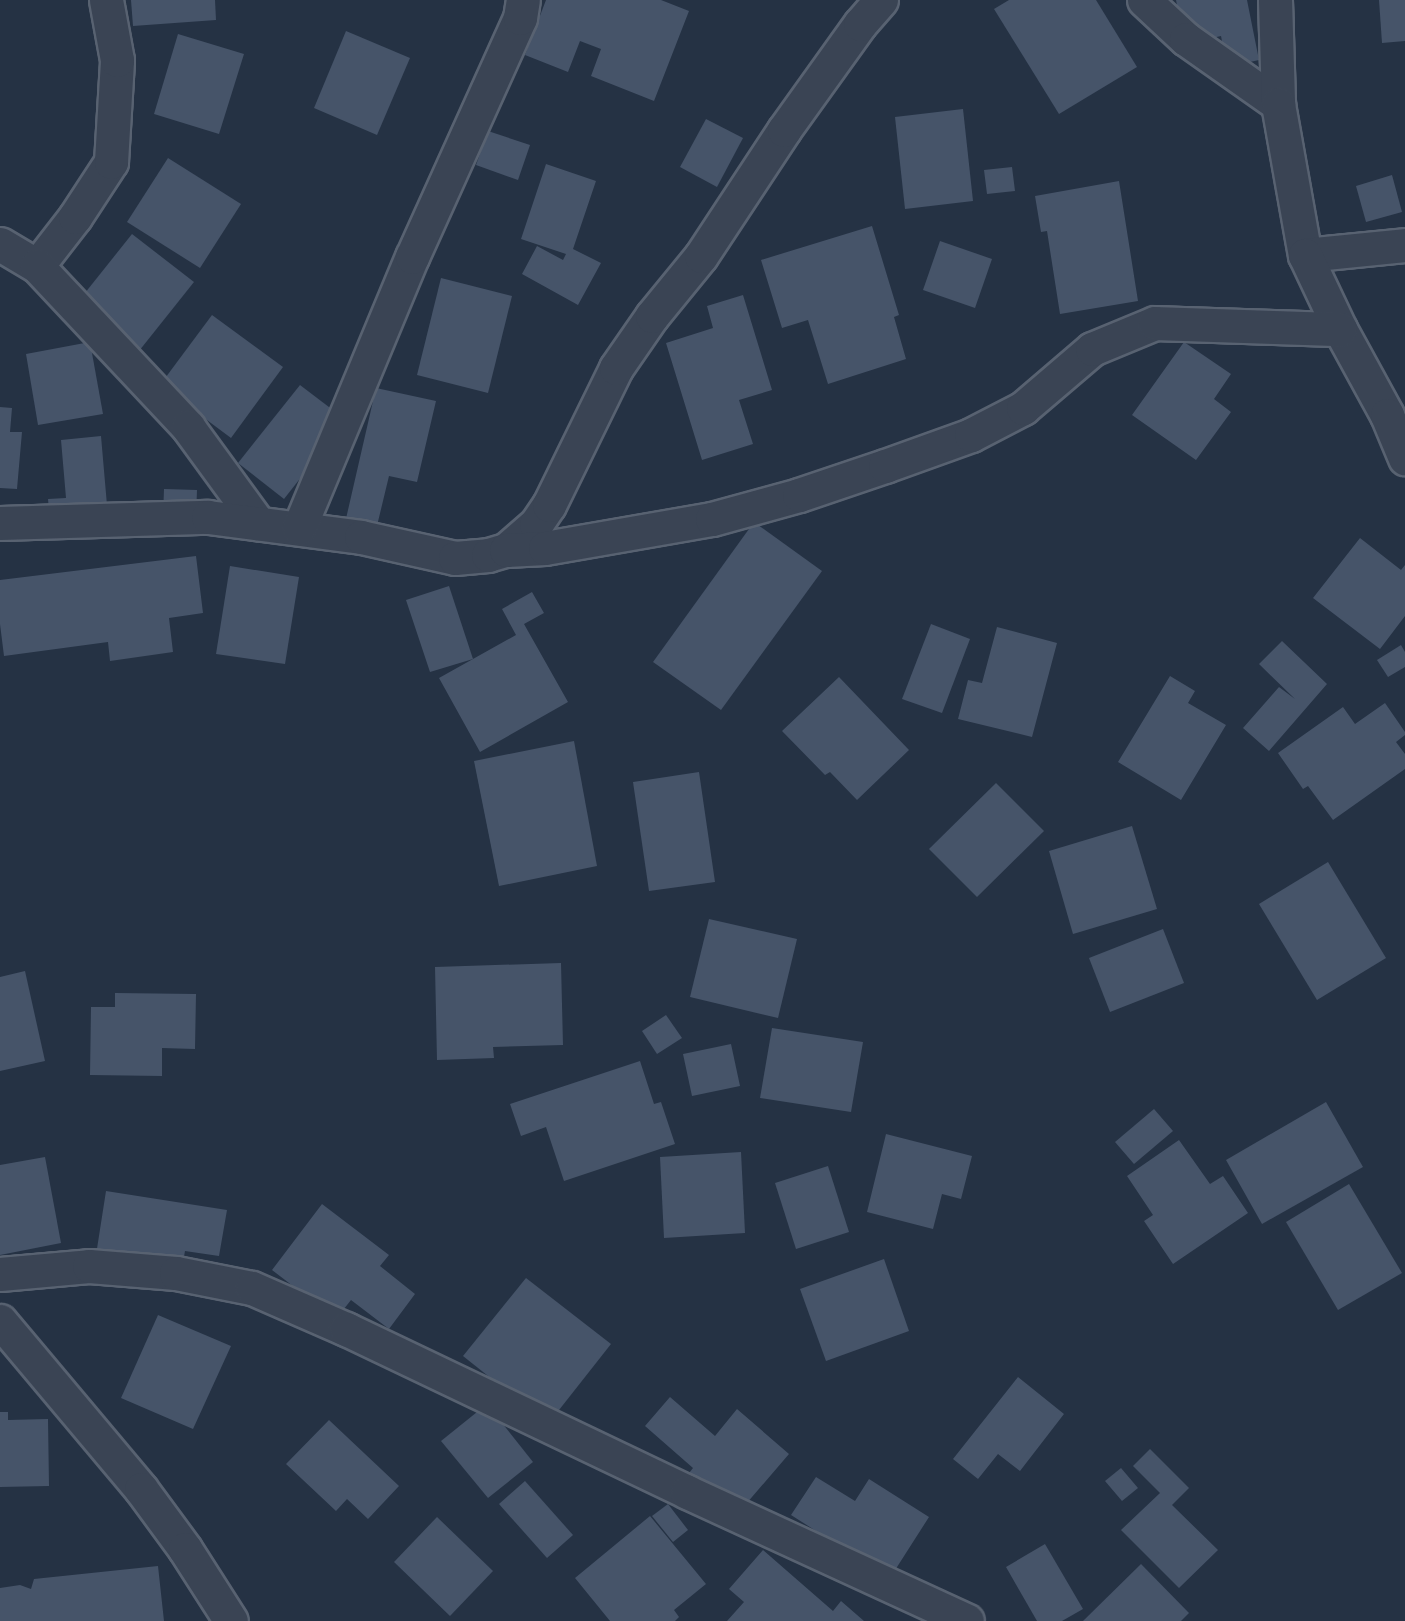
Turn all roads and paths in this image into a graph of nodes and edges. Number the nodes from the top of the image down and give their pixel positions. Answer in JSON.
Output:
{"nodes":[{"id":1,"x":105,"y":0,"type":"edge"},
{"id":2,"x":523,"y":0,"type":"edge"},
{"id":3,"x":881,"y":0,"type":"edge"},
{"id":4,"x":1144,"y":0,"type":"edge"},
{"id":5,"x":1275,"y":0,"type":"edge"},
{"id":6,"x":1278,"y":104,"type":"junction"},
{"id":7,"x":0,"y":244,"type":"edge"},
{"id":8,"x":1405,"y":245,"type":"edge"},
{"id":9,"x":1305,"y":255,"type":"junction"},
{"id":10,"x":37,"y":266,"type":"junction"},
{"id":11,"x":1340,"y":329,"type":"junction"},
{"id":12,"x":1405,"y":458,"type":"edge"},
{"id":13,"x":0,"y":523,"type":"edge"},
{"id":14,"x":258,"y":523,"type":"junction"},
{"id":15,"x":299,"y":528,"type":"junction"},
{"id":16,"x":506,"y":550,"type":"junction"},
{"id":17,"x":0,"y":1274,"type":"edge"},
{"id":18,"x":0,"y":1320,"type":"edge"},
{"id":19,"x":231,"y":1621,"type":"edge"},
{"id":20,"x":967,"y":1621,"type":"edge"}],
"edges":[{"from":1,"to":10,"type":"street"},
{"from":2,"to":15,"type":"street"},
{"from":3,"to":16,"type":"street"},
{"from":4,"to":6,"type":"street"},
{"from":5,"to":6,"type":"street"},
{"from":6,"to":9,"type":"street"},
{"from":7,"to":10,"type":"street"},
{"from":8,"to":9,"type":"street"},
{"from":9,"to":11,"type":"street"},
{"from":10,"to":14,"type":"street"},
{"from":11,"to":12,"type":"street"},
{"from":11,"to":16,"type":"street"},
{"from":13,"to":14,"type":"street"},
{"from":14,"to":15,"type":"street"},
{"from":15,"to":16,"type":"street"},
{"from":17,"to":20,"type":"street"},
{"from":18,"to":19,"type":"street"}]}
